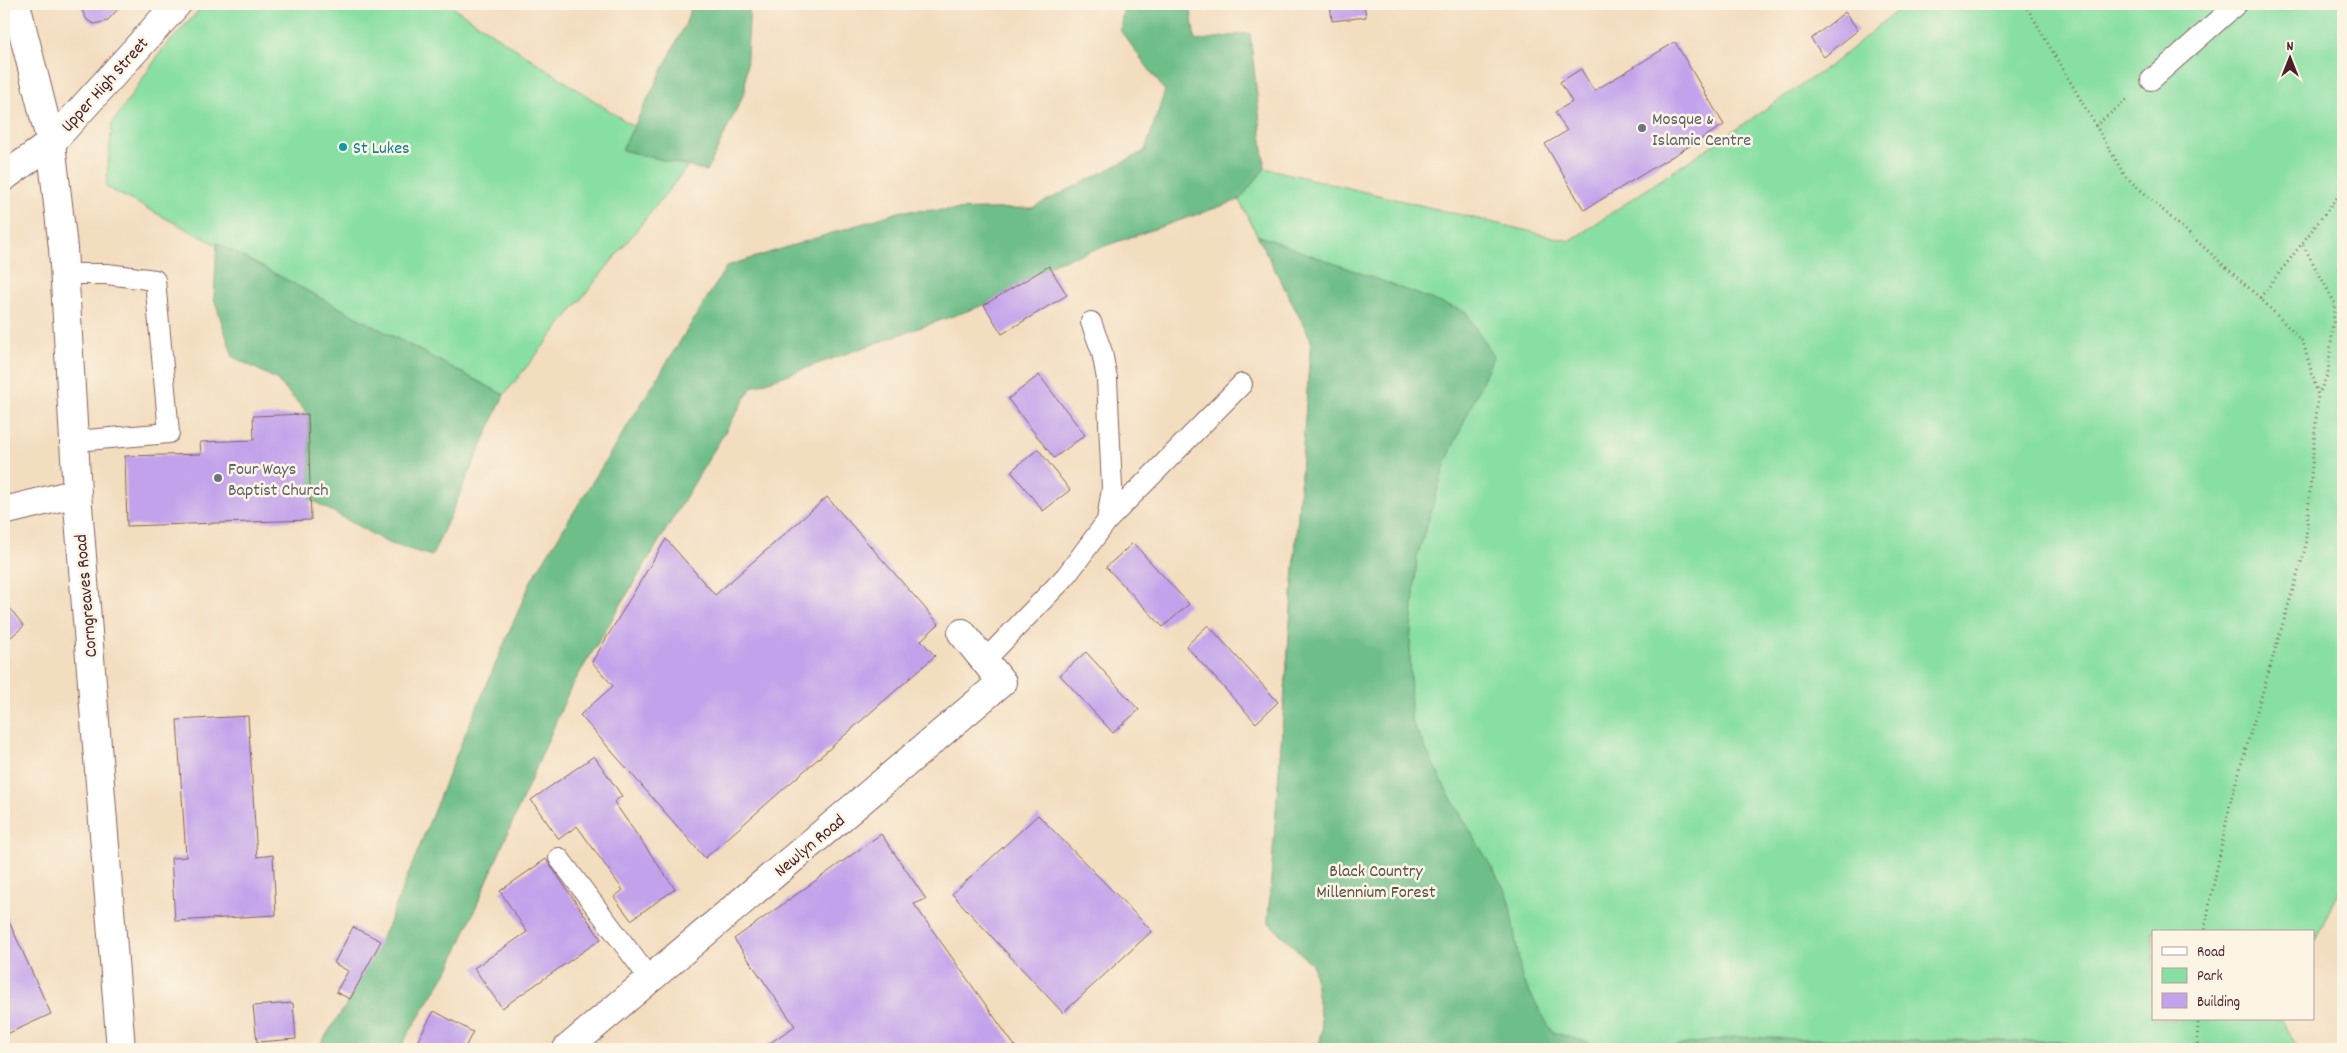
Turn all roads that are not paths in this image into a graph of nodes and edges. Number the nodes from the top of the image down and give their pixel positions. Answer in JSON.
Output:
{"nodes":[{"id":1,"x":16,"y":4,"type":"edge"},
{"id":2,"x":160,"y":4,"type":"edge"},
{"id":3,"x":177,"y":4,"type":"edge"},
{"id":4,"x":2237,"y":4,"type":"edge"},
{"id":5,"x":2151,"y":80,"type":"road end"},
{"id":6,"x":51,"y":142,"type":"junction"},
{"id":7,"x":4,"y":177,"type":"edge"},
{"id":8,"x":64,"y":274,"type":"junction"},
{"id":9,"x":1091,"y":322,"type":"dead end"},
{"id":10,"x":1242,"y":384,"type":"dead end"},
{"id":11,"x":75,"y":441,"type":"junction"},
{"id":12,"x":77,"y":493,"type":"junction"},
{"id":13,"x":4,"y":510,"type":"edge"},
{"id":14,"x":1107,"y":521,"type":"junction"},
{"id":15,"x":962,"y":633,"type":"dead end"},
{"id":16,"x":984,"y":660,"type":"junction"},
{"id":17,"x":559,"y":858,"type":"dead end"},
{"id":18,"x":650,"y":979,"type":"junction"},
{"id":19,"x":122,"y":1049,"type":"edge"},
{"id":20,"x":567,"y":1049,"type":"edge"}],
"edges":[{"from":1,"to":6,"type":"street","name":"Corngreaves Road"},
{"from":2,"to":6,"type":"street","name":"Upper High Street"},
{"from":3,"to":6,"type":"street","name":"Upper High Street"},
{"from":4,"to":5,"type":"lane"},
{"from":6,"to":7,"type":"street"},
{"from":6,"to":8,"type":"street","name":"Corngreaves Road"},
{"from":8,"to":11,"type":"street","name":"Corngreaves Road"},
{"from":8,"to":11,"type":"lane"},
{"from":9,"to":14,"type":"lane"},
{"from":10,"to":14,"type":"lane"},
{"from":11,"to":12,"type":"street","name":"Corngreaves Road"},
{"from":12,"to":13,"type":"street"},
{"from":12,"to":19,"type":"street","name":"Corngreaves Road"},
{"from":14,"to":16,"type":"lane"},
{"from":15,"to":16,"type":"street","name":"Newlyn Road"},
{"from":16,"to":18,"type":"street","name":"Newlyn Road"},
{"from":17,"to":18,"type":"lane"},
{"from":18,"to":20,"type":"street","name":"Newlyn Road"}]}
